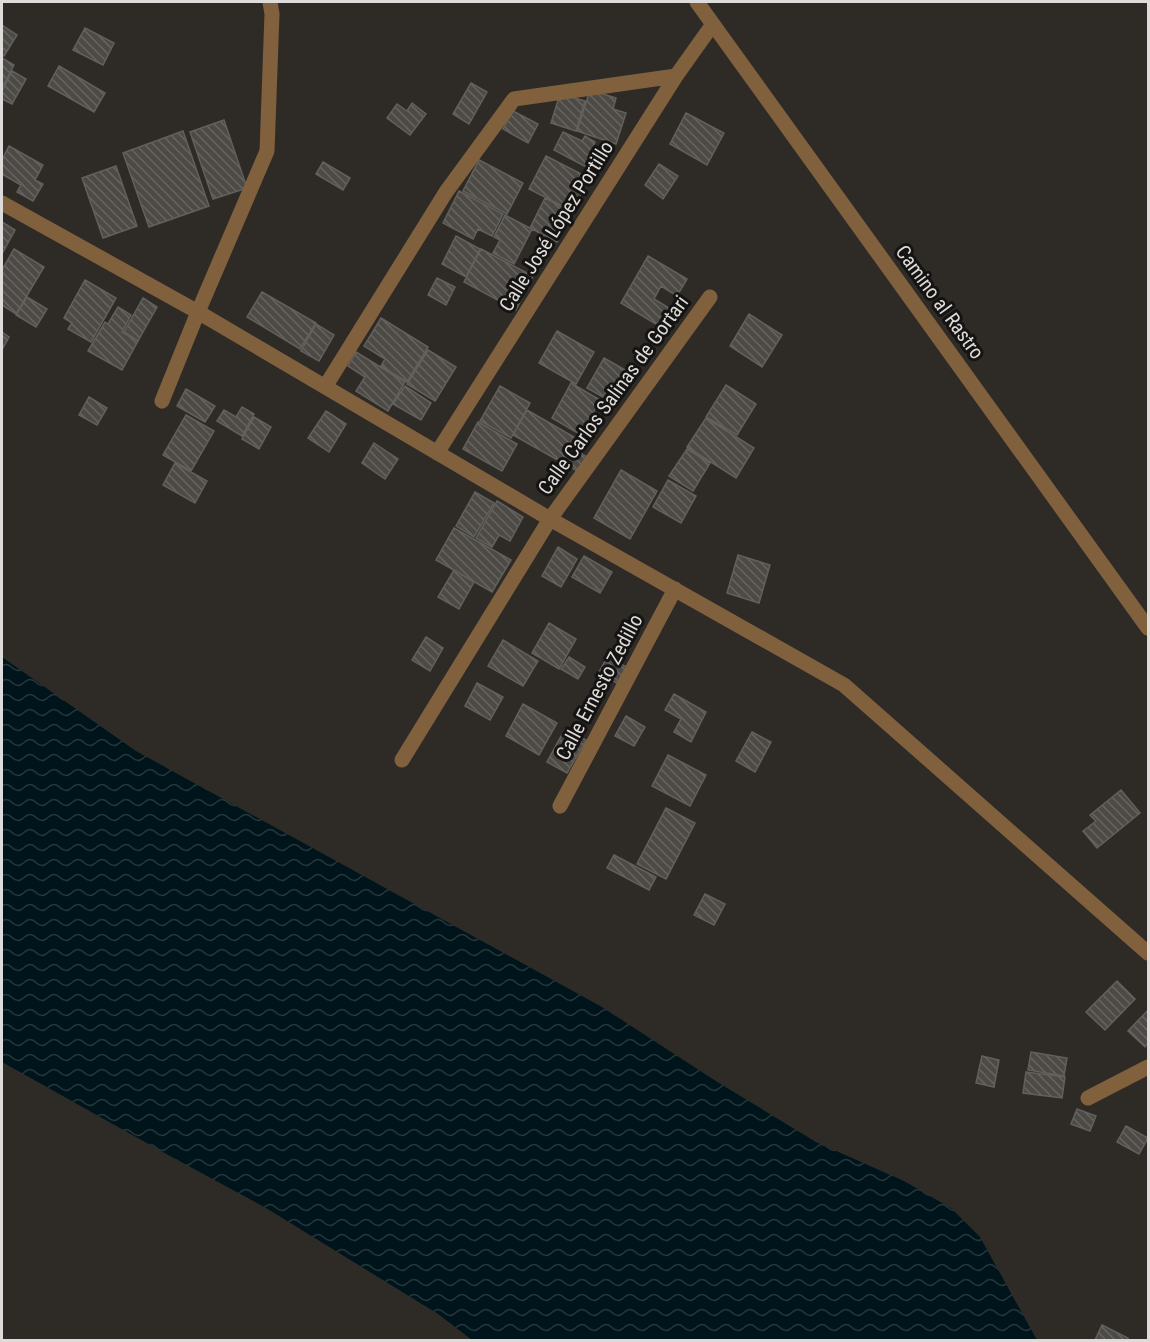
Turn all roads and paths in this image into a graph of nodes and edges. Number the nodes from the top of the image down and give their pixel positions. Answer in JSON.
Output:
{"nodes":[{"id":1,"x":270,"y":2,"type":"edge"},
{"id":2,"x":698,"y":2,"type":"edge"},
{"id":3,"x":713,"y":24,"type":"junction"},
{"id":4,"x":676,"y":76,"type":"junction"},
{"id":5,"x":2,"y":203,"type":"edge"},
{"id":6,"x":710,"y":297,"type":"dead end"},
{"id":7,"x":198,"y":312,"type":"junction"},
{"id":8,"x":325,"y":387,"type":"junction"},
{"id":9,"x":162,"y":401,"type":"dead end"},
{"id":10,"x":437,"y":453,"type":"junction"},
{"id":11,"x":550,"y":519,"type":"junction"},
{"id":12,"x":675,"y":589,"type":"junction"},
{"id":13,"x":1149,"y":628,"type":"edge"},
{"id":14,"x":402,"y":760,"type":"dead end"},
{"id":15,"x":560,"y":806,"type":"dead end"},
{"id":16,"x":1149,"y":953,"type":"edge"},
{"id":17,"x":1149,"y":1067,"type":"edge"},
{"id":18,"x":1088,"y":1098,"type":"dead end"}],
"edges":[{"from":1,"to":7,"type":"street"},
{"from":2,"to":3,"type":"street","name":"Camino al Rastro"},
{"from":3,"to":4,"type":"street","name":"Calle José López Portillo"},
{"from":3,"to":13,"type":"street","name":"Camino al Rastro"},
{"from":4,"to":8,"type":"street"},
{"from":4,"to":10,"type":"street","name":"Calle José López Portillo"},
{"from":5,"to":7,"type":"street"},
{"from":6,"to":11,"type":"street","name":"Calle Carlos Salinas de Gortari"},
{"from":7,"to":8,"type":"street"},
{"from":7,"to":9,"type":"street"},
{"from":8,"to":10,"type":"street"},
{"from":10,"to":11,"type":"street"},
{"from":11,"to":12,"type":"street"},
{"from":11,"to":14,"type":"street","name":"Calle Carlos Salinas de Gortari"},
{"from":12,"to":15,"type":"street","name":"Calle Ernesto Zedillo"},
{"from":12,"to":16,"type":"street"},
{"from":17,"to":18,"type":"street"}]}
